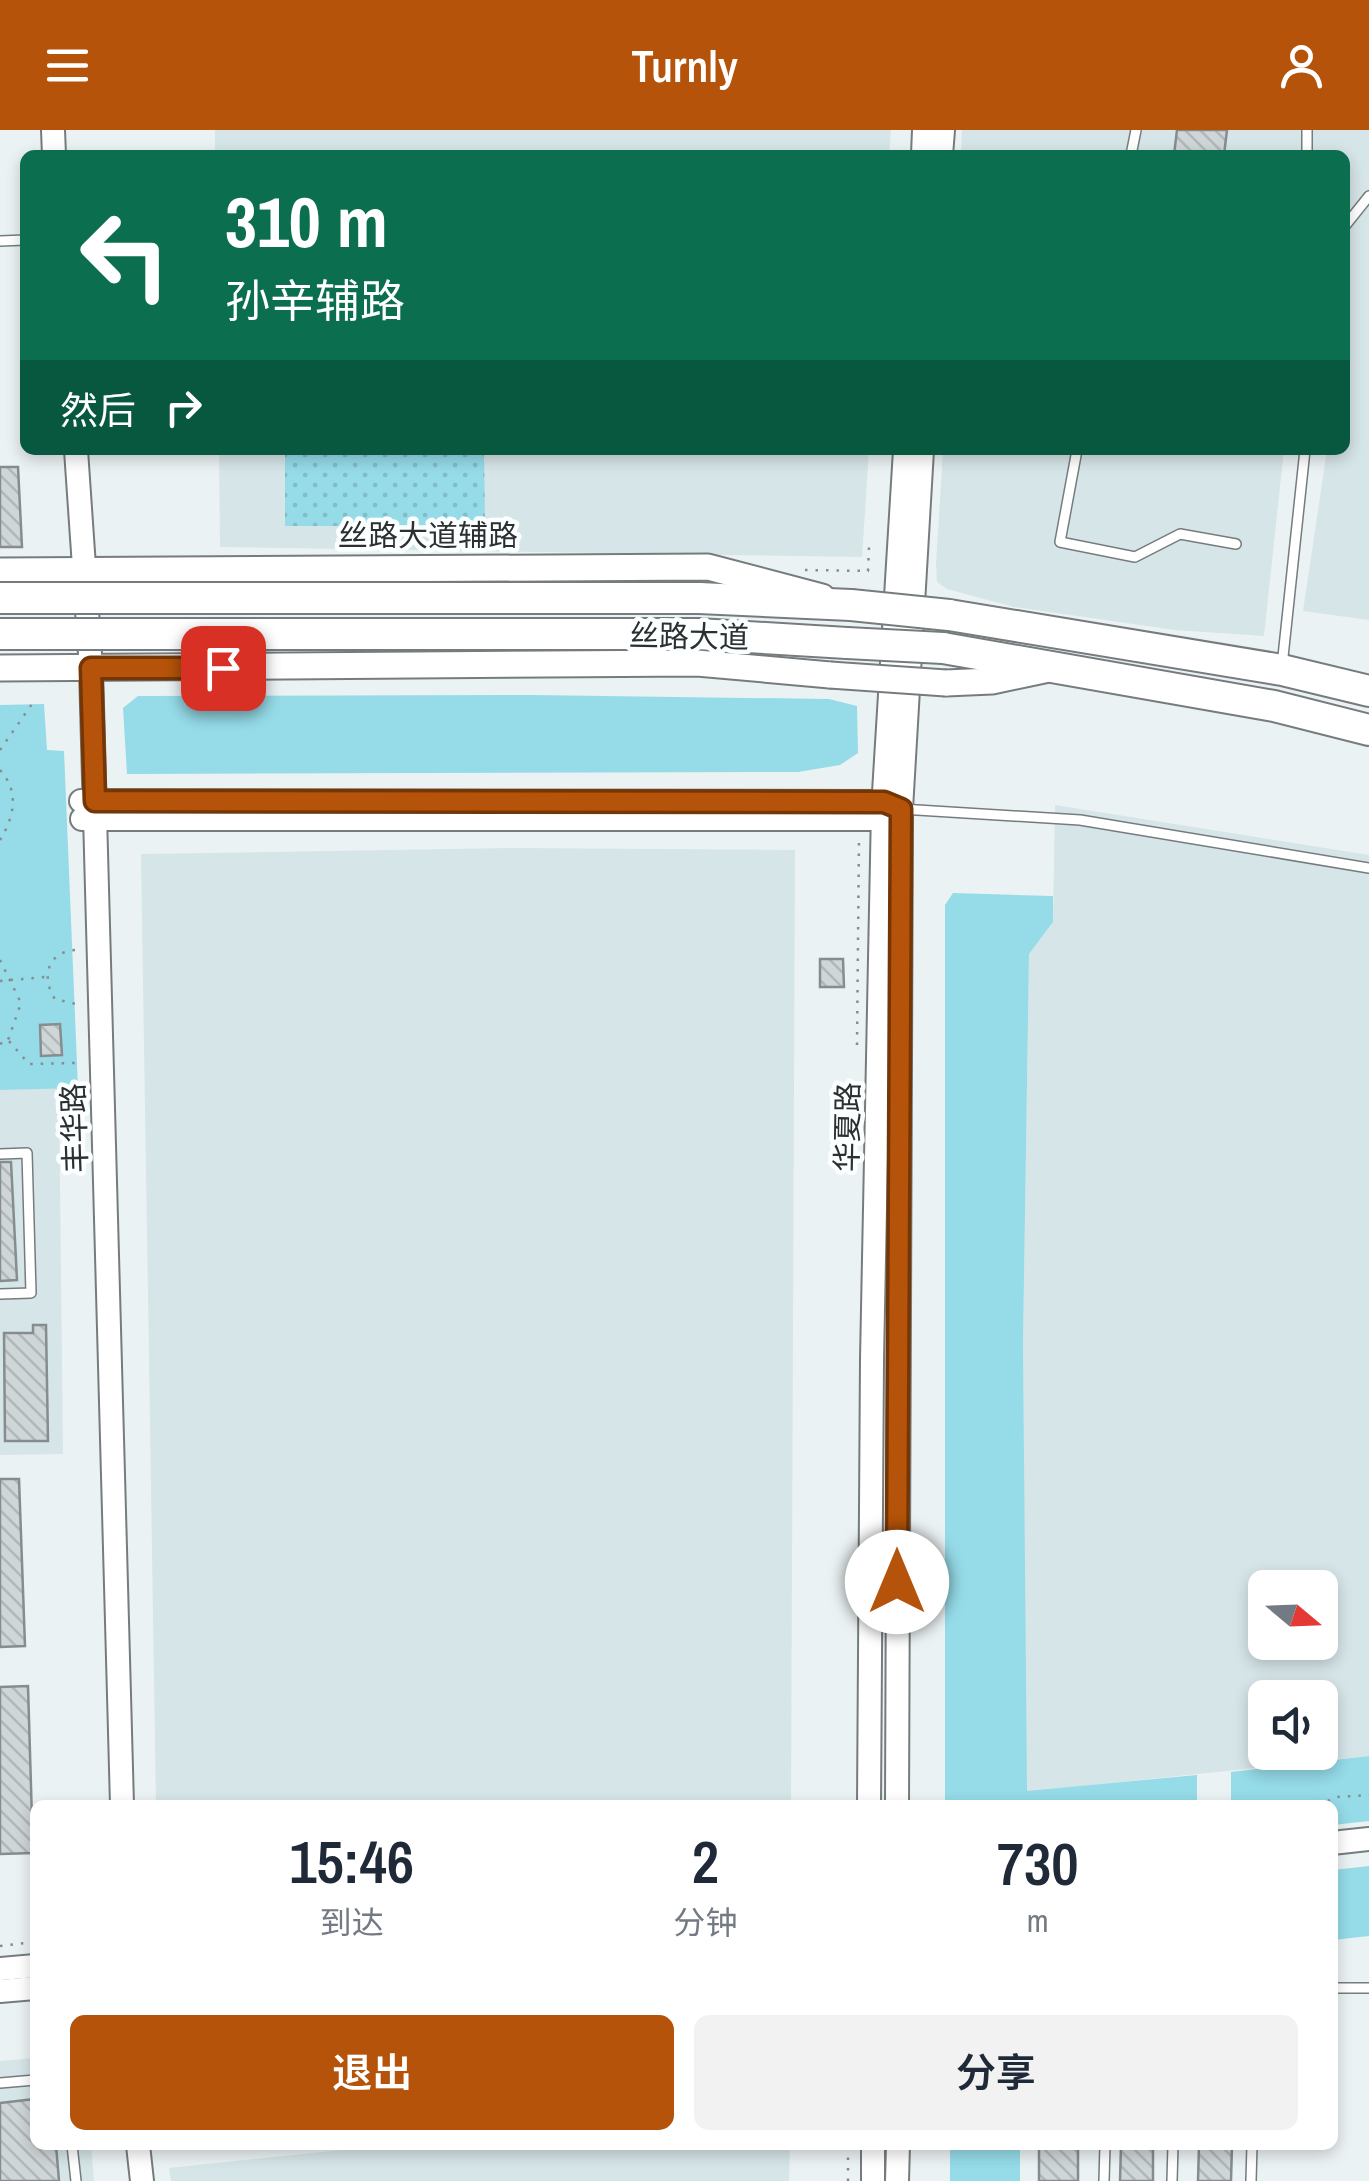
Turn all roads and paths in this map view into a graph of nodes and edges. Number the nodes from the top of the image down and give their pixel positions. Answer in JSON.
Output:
{"nodes":[{"id":1,"x":1369,"y":196,"type":"edge"},
{"id":2,"x":1350,"y":220,"type":"edge"},
{"id":3,"x":65,"y":455,"type":"edge"},
{"id":4,"x":76,"y":455,"type":"edge"},
{"id":5,"x":905,"y":455,"type":"edge"},
{"id":6,"x":922,"y":455,"type":"edge"},
{"id":7,"x":1076,"y":455,"type":"edge"},
{"id":8,"x":1304,"y":455,"type":"edge"},
{"id":9,"x":1236,"y":544,"type":"dead end"},
{"id":10,"x":869,"y":548,"type":"dead end"},
{"id":11,"x":78,"y":570,"type":"junction"},
{"id":12,"x":0,"y":571,"type":"edge"},
{"id":13,"x":868,"y":571,"type":"dead end"},
{"id":14,"x":0,"y":598,"type":"edge"},
{"id":15,"x":850,"y":606,"type":"junction"},
{"id":16,"x":0,"y":634,"type":"edge"},
{"id":17,"x":698,"y":648,"type":"junction"},
{"id":18,"x":1062,"y":666,"type":"junction"},
{"id":19,"x":0,"y":668,"type":"edge"},
{"id":20,"x":84,"y":668,"type":"junction"},
{"id":21,"x":1282,"y":670,"type":"junction"},
{"id":22,"x":1369,"y":691,"type":"edge"},
{"id":23,"x":32,"y":704,"type":"dead end"},
{"id":24,"x":1369,"y":730,"type":"edge"},
{"id":25,"x":0,"y":750,"type":"edge"},
{"id":26,"x":0,"y":770,"type":"edge"},
{"id":27,"x":88,"y":810,"type":"junction"},
{"id":28,"x":889,"y":810,"type":"junction"},
{"id":29,"x":0,"y":840,"type":"edge"},
{"id":30,"x":1369,"y":868,"type":"edge"},
{"id":31,"x":75,"y":950,"type":"dead end"},
{"id":32,"x":0,"y":960,"type":"edge"},
{"id":33,"x":12,"y":978,"type":"junction"},
{"id":34,"x":47,"y":978,"type":"junction"},
{"id":35,"x":0,"y":981,"type":"edge"},
{"id":36,"x":76,"y":1004,"type":"dead end"},
{"id":37,"x":8,"y":1040,"type":"junction"},
{"id":38,"x":0,"y":1044,"type":"edge"},
{"id":39,"x":78,"y":1064,"type":"dead end"},
{"id":40,"x":0,"y":1154,"type":"edge"},
{"id":41,"x":0,"y":1294,"type":"edge"},
{"id":42,"x":1369,"y":1796,"type":"edge"},
{"id":43,"x":110,"y":1800,"type":"edge"},
{"id":44,"x":122,"y":1800,"type":"edge"},
{"id":45,"x":869,"y":1800,"type":"edge"},
{"id":46,"x":897,"y":1800,"type":"edge"},
{"id":47,"x":1329,"y":1800,"type":"edge"},
{"id":48,"x":1369,"y":1839,"type":"edge"},
{"id":49,"x":1338,"y":1842,"type":"edge"},
{"id":50,"x":30,"y":1943,"type":"edge"},
{"id":51,"x":0,"y":1946,"type":"edge"},
{"id":52,"x":30,"y":1966,"type":"edge"},
{"id":53,"x":0,"y":1969,"type":"edge"},
{"id":54,"x":30,"y":1988,"type":"edge"},
{"id":55,"x":1338,"y":1988,"type":"edge"},
{"id":56,"x":1369,"y":1988,"type":"edge"},
{"id":57,"x":0,"y":1991,"type":"edge"},
{"id":58,"x":30,"y":2080,"type":"edge"},
{"id":59,"x":0,"y":2083,"type":"edge"},
{"id":60,"x":73,"y":2150,"type":"edge"},
{"id":61,"x":128,"y":2150,"type":"edge"},
{"id":62,"x":139,"y":2150,"type":"edge"},
{"id":63,"x":848,"y":2150,"type":"edge"},
{"id":64,"x":873,"y":2150,"type":"edge"},
{"id":65,"x":898,"y":2150,"type":"edge"},
{"id":66,"x":1105,"y":2150,"type":"edge"},
{"id":67,"x":1173,"y":2150,"type":"edge"},
{"id":68,"x":1252,"y":2150,"type":"edge"},
{"id":69,"x":76,"y":2181,"type":"edge"},
{"id":70,"x":131,"y":2181,"type":"edge"},
{"id":71,"x":142,"y":2181,"type":"edge"},
{"id":72,"x":848,"y":2181,"type":"edge"},
{"id":73,"x":872,"y":2181,"type":"edge"},
{"id":74,"x":898,"y":2181,"type":"edge"},
{"id":75,"x":1104,"y":2181,"type":"edge"},
{"id":76,"x":1172,"y":2181,"type":"edge"},
{"id":77,"x":1250,"y":2181,"type":"edge"}],
"edges":[{"from":1,"to":2,"type":"lane"},
{"from":3,"to":11,"type":"street","name":"丰华路"},
{"from":4,"to":11,"type":"street","name":"丰华路"},
{"from":5,"to":28,"type":"street","name":"华夏路"},
{"from":6,"to":28,"type":"street","name":"华夏路"},
{"from":7,"to":9,"type":"lane"},
{"from":8,"to":21,"type":"lane"},
{"from":10,"to":13,"type":"path"},
{"from":11,"to":12,"type":"main road","name":"丝路大道辅路"},
{"from":11,"to":15,"type":"main road","name":"丝路大道辅路"},
{"from":11,"to":20,"type":"street","name":"丰华路"},
{"from":14,"to":15,"type":"highway","name":"丝路大道","bridge":true},
{"from":15,"to":21,"type":"highway","name":"丝路大道","bridge":true},
{"from":16,"to":17,"type":"highway","name":"丝路大道","bridge":true},
{"from":17,"to":18,"type":"highway","name":"丝路大道","bridge":true},
{"from":17,"to":18,"type":"main road","bridge":true},
{"from":17,"to":20,"type":"main road"},
{"from":18,"to":24,"type":"highway","name":"丝路大道"},
{"from":19,"to":20,"type":"main road"},
{"from":20,"to":27,"type":"street","name":"丰华路"},
{"from":21,"to":22,"type":"highway","name":"丝路大道"},
{"from":23,"to":25,"type":"path"},
{"from":26,"to":29,"type":"path"},
{"from":27,"to":28,"type":"street"},
{"from":27,"to":43,"type":"street","name":"丰华路"},
{"from":27,"to":44,"type":"street","name":"丰华路"},
{"from":28,"to":30,"type":"lane"},
{"from":28,"to":45,"type":"street","name":"华夏路"},
{"from":28,"to":46,"type":"street","name":"华夏路"},
{"from":31,"to":34,"type":"path"},
{"from":32,"to":33,"type":"path"},
{"from":33,"to":34,"type":"path"},
{"from":33,"to":35,"type":"path"},
{"from":33,"to":37,"type":"path"},
{"from":34,"to":36,"type":"path"},
{"from":37,"to":38,"type":"path"},
{"from":37,"to":39,"type":"path"},
{"from":40,"to":41,"type":"lane"},
{"from":42,"to":47,"type":"path"},
{"from":48,"to":49,"type":"street"},
{"from":50,"to":51,"type":"path"},
{"from":52,"to":53,"type":"street"},
{"from":54,"to":57,"type":"street"},
{"from":55,"to":56,"type":"lane"},
{"from":58,"to":59,"type":"lane"},
{"from":60,"to":69,"type":"lane"},
{"from":61,"to":70,"type":"street"},
{"from":62,"to":71,"type":"street"},
{"from":63,"to":72,"type":"path"},
{"from":64,"to":73,"type":"street"},
{"from":65,"to":74,"type":"street"},
{"from":66,"to":75,"type":"lane"},
{"from":67,"to":76,"type":"lane"},
{"from":68,"to":77,"type":"lane"}]}
